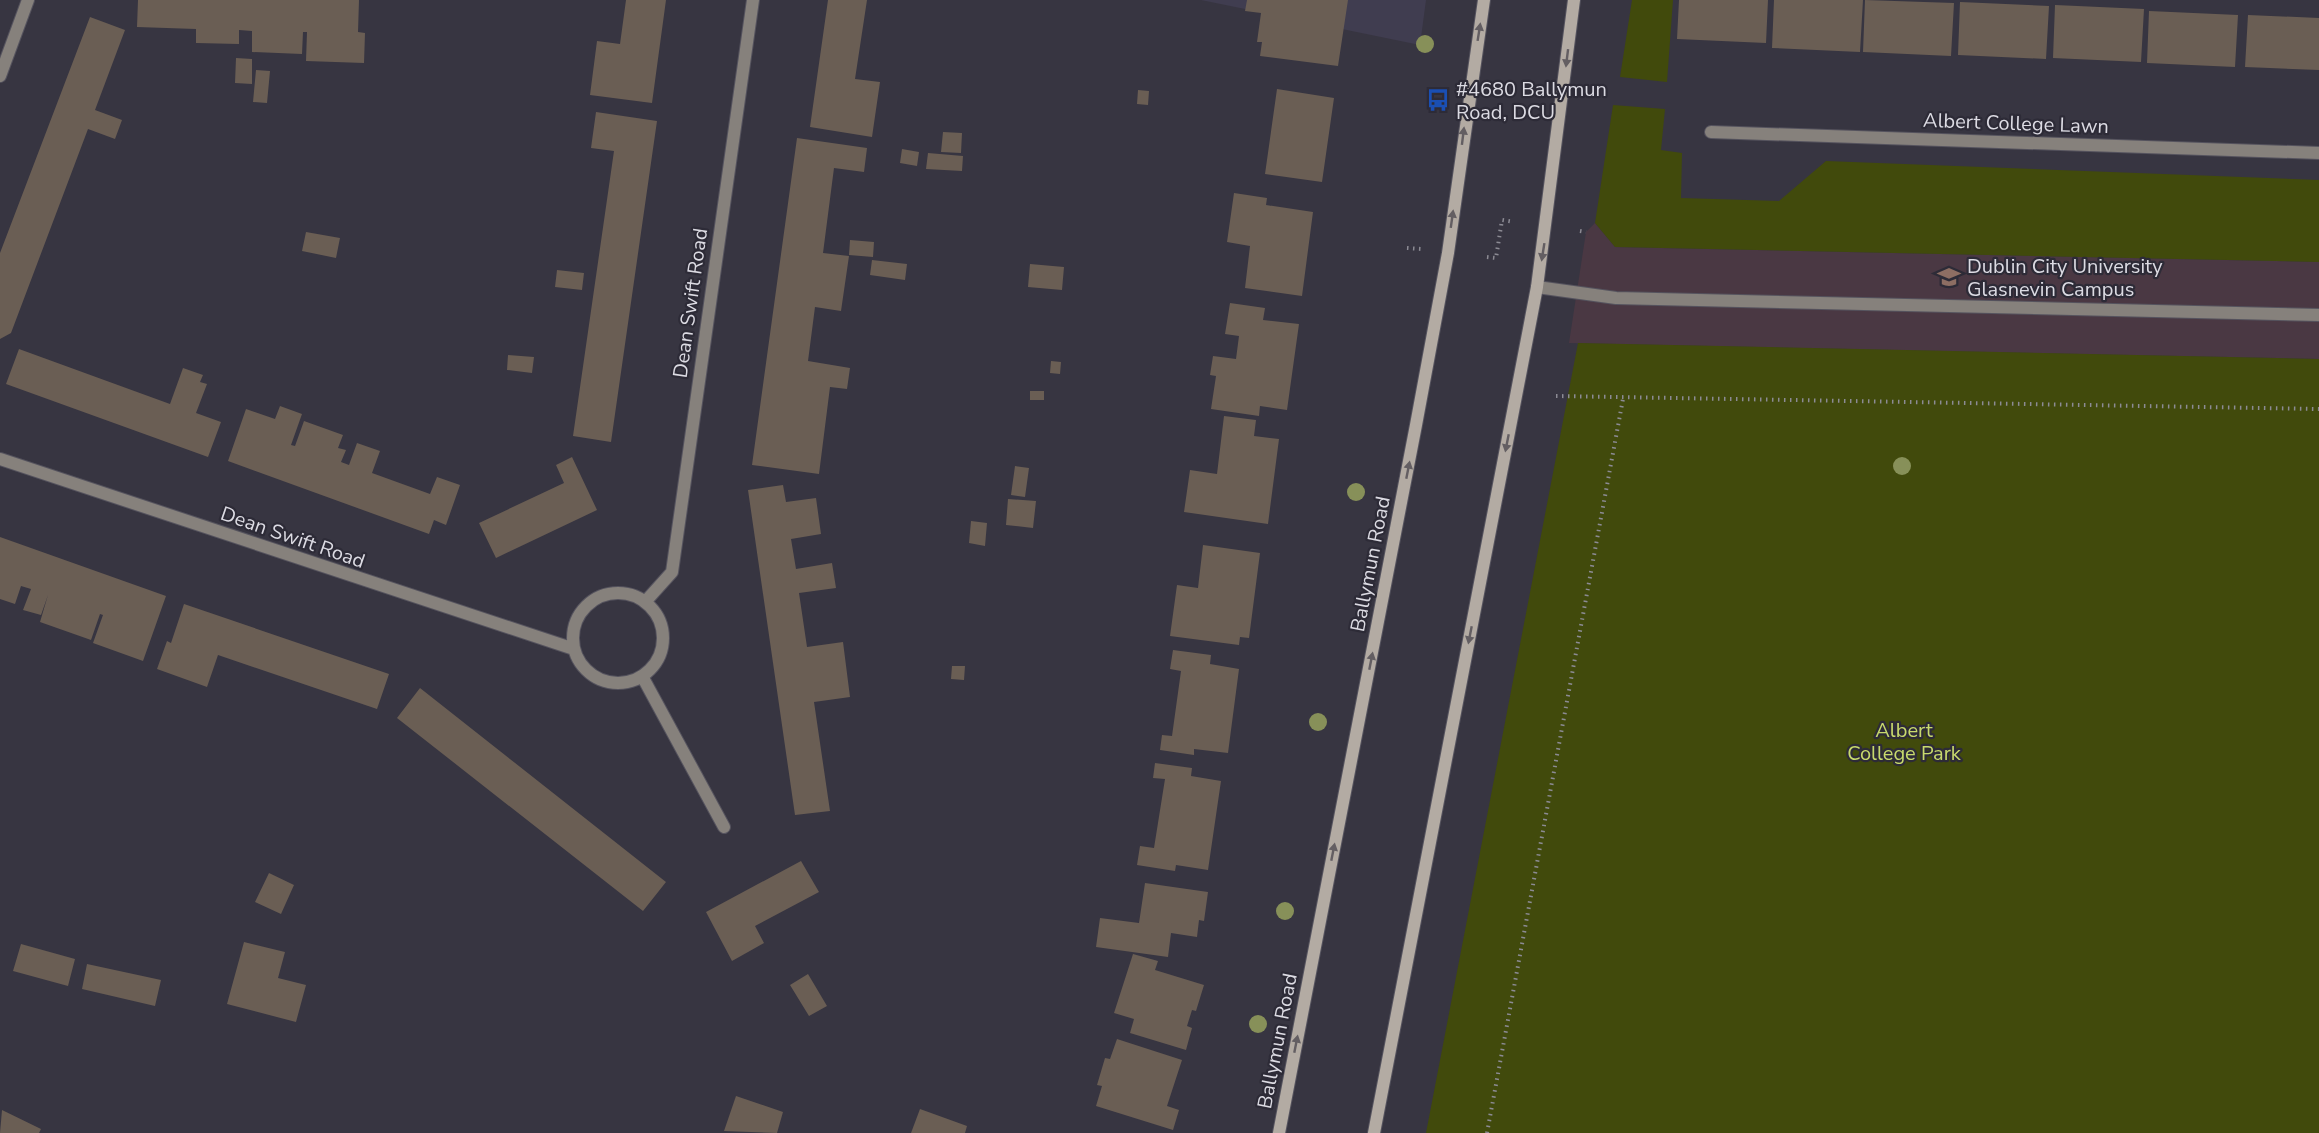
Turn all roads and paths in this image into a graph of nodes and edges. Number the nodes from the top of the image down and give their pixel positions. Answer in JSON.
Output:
{"nodes":[{"id":1,"x":28,"y":0,"type":"edge"},
{"id":2,"x":753,"y":0,"type":"edge"},
{"id":3,"x":1484,"y":0,"type":"edge"},
{"id":4,"x":1574,"y":0,"type":"edge"},
{"id":5,"x":0,"y":76,"type":"edge"},
{"id":6,"x":1711,"y":132,"type":"dead end"},
{"id":7,"x":2319,"y":153,"type":"edge"},
{"id":8,"x":1514,"y":222,"type":"dead end"},
{"id":9,"x":1580,"y":231,"type":"dead end"},
{"id":10,"x":1586,"y":232,"type":"dead end"},
{"id":11,"x":1407,"y":248,"type":"dead end"},
{"id":12,"x":1421,"y":249,"type":"dead end"},
{"id":13,"x":1487,"y":257,"type":"dead end"},
{"id":14,"x":1537,"y":287,"type":"junction"},
{"id":15,"x":2319,"y":315,"type":"edge"},
{"id":16,"x":1556,"y":396,"type":"dead end"},
{"id":17,"x":1623,"y":399,"type":"junction"},
{"id":18,"x":2319,"y":409,"type":"edge"},
{"id":19,"x":0,"y":459,"type":"edge"},
{"id":20,"x":645,"y":602,"type":"junction"},
{"id":21,"x":574,"y":649,"type":"junction"},
{"id":22,"x":642,"y":676,"type":"junction"},
{"id":23,"x":724,"y":827,"type":"dead end"},
{"id":24,"x":1279,"y":1133,"type":"edge"},
{"id":25,"x":1374,"y":1133,"type":"edge"},
{"id":26,"x":1488,"y":1133,"type":"edge"}],
"edges":[{"from":1,"to":5,"type":"street"},
{"from":2,"to":20,"type":"street","name":"Dean Swift Road"},
{"from":24,"to":3,"type":"main road","name":"Ballymun Road","one_way":true},
{"from":4,"to":14,"type":"main road","one_way":true},
{"from":6,"to":7,"type":"street","name":"Albert College Lawn"},
{"from":8,"to":13,"type":"path"},
{"from":9,"to":10,"type":"path"},
{"from":11,"to":12,"type":"path"},
{"from":14,"to":15,"type":"street"},
{"from":14,"to":25,"type":"main road","one_way":true},
{"from":16,"to":17,"type":"path"},
{"from":17,"to":18,"type":"path"},
{"from":17,"to":26,"type":"path"},
{"from":19,"to":21,"type":"street","name":"Dean Swift Road"},
{"from":20,"to":21,"type":"street"},
{"from":20,"to":22,"type":"street"},
{"from":21,"to":22,"type":"street"},
{"from":22,"to":23,"type":"street"}]}
